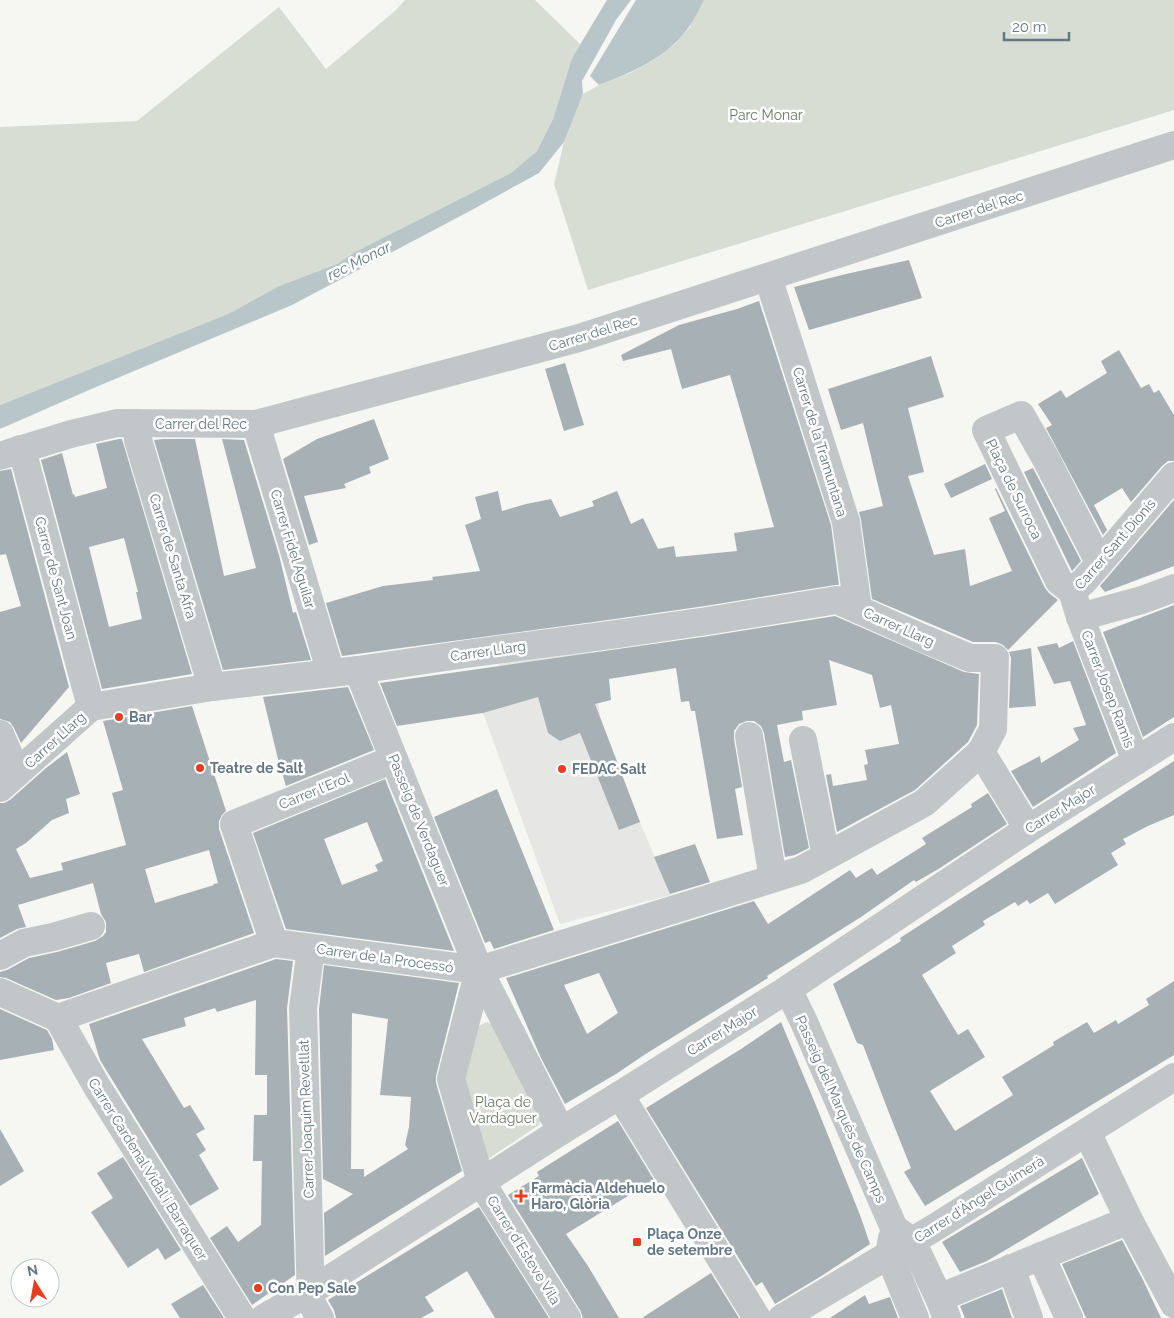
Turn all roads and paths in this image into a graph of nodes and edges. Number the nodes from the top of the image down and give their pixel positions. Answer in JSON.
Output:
{"nodes":[{"id":1,"x":1174,"y":145,"type":"edge"},
{"id":2,"x":768,"y":277,"type":"junction"},
{"id":3,"x":136,"y":423,"type":"junction"},
{"id":4,"x":256,"y":424,"type":"junction"},
{"id":5,"x":10,"y":452,"type":"edge"},
{"id":6,"x":1174,"y":476,"type":"edge"},
{"id":7,"x":1099,"y":562,"type":"junction"},
{"id":8,"x":1174,"y":588,"type":"edge"},
{"id":9,"x":1072,"y":592,"type":"junction"},
{"id":10,"x":858,"y":609,"type":"junction"},
{"id":11,"x":1080,"y":617,"type":"junction"},
{"id":12,"x":358,"y":670,"type":"junction"},
{"id":13,"x":331,"y":674,"type":"junction"},
{"id":14,"x":212,"y":687,"type":"junction"},
{"id":15,"x":91,"y":707,"type":"junction"},
{"id":16,"x":0,"y":734,"type":"edge"},
{"id":17,"x":749,"y":736,"type":"dead end"},
{"id":18,"x":1174,"y":736,"type":"edge"},
{"id":19,"x":803,"y":740,"type":"dead end"},
{"id":20,"x":981,"y":752,"type":"junction"},
{"id":21,"x":394,"y":759,"type":"junction"},
{"id":22,"x":1136,"y":761,"type":"junction"},
{"id":23,"x":9,"y":780,"type":"edge"},
{"id":24,"x":1028,"y":828,"type":"junction"},
{"id":25,"x":826,"y":856,"type":"junction"},
{"id":26,"x":773,"y":878,"type":"junction"},
{"id":27,"x":91,"y":926,"type":"dead end"},
{"id":28,"x":274,"y":943,"type":"junction"},
{"id":29,"x":311,"y":948,"type":"junction"},
{"id":30,"x":0,"y":956,"type":"edge"},
{"id":31,"x":478,"y":970,"type":"junction"},
{"id":32,"x":788,"y":990,"type":"junction"},
{"id":33,"x":0,"y":992,"type":"edge"},
{"id":34,"x":58,"y":1018,"type":"junction"},
{"id":35,"x":1174,"y":1077,"type":"edge"},
{"id":36,"x":620,"y":1095,"type":"junction"},
{"id":37,"x":561,"y":1131,"type":"junction"},
{"id":38,"x":1087,"y":1132,"type":"junction"},
{"id":39,"x":482,"y":1182,"type":"junction"},
{"id":40,"x":1129,"y":1220,"type":"junction"},
{"id":41,"x":903,"y":1235,"type":"junction"},
{"id":42,"x":889,"y":1255,"type":"junction"},
{"id":43,"x":1041,"y":1256,"type":"junction"},
{"id":44,"x":1011,"y":1268,"type":"junction"},
{"id":45,"x":311,"y":1291,"type":"junction"},
{"id":46,"x":1174,"y":1304,"type":"edge"},
{"id":47,"x":943,"y":1308,"type":"edge"},
{"id":48,"x":242,"y":1318,"type":"edge"},
{"id":49,"x":264,"y":1318,"type":"edge"},
{"id":50,"x":320,"y":1318,"type":"edge"},
{"id":51,"x":567,"y":1318,"type":"edge"},
{"id":52,"x":757,"y":1318,"type":"edge"},
{"id":53,"x":782,"y":1318,"type":"edge"},
{"id":54,"x":915,"y":1318,"type":"edge"},
{"id":55,"x":1030,"y":1318,"type":"edge"},
{"id":56,"x":1069,"y":1318,"type":"edge"}],
"edges":[{"from":1,"to":2,"type":"street","name":"Carrer del Rec"},
{"from":2,"to":4,"type":"street","name":"Carrer del Rec"},
{"from":2,"to":10,"type":"street","name":"Carrer de la Tramuntana"},
{"from":3,"to":4,"type":"street","name":"Carrer del Rec"},
{"from":3,"to":5,"type":"street","name":"Carrer del Rec"},
{"from":3,"to":14,"type":"street","name":"Carrer de Santa Afra"},
{"from":4,"to":13,"type":"street","name":"Carrer Fidel Aguilar"},
{"from":5,"to":15,"type":"street","name":"Carrer de Sant Joan"},
{"from":6,"to":7,"type":"street","name":"Carrer Sant Dionís"},
{"from":7,"to":9,"type":"street","name":"Carrer Sant Dionís"},
{"from":7,"to":9,"type":"street","name":"Plaça de Surroca"},
{"from":8,"to":11,"type":"street"},
{"from":9,"to":11,"type":"street","name":"Carrer Sant Dionís"},
{"from":10,"to":12,"type":"street","name":"Carrer Llarg"},
{"from":10,"to":20,"type":"street","name":"Carrer Llarg"},
{"from":11,"to":22,"type":"street","name":"Carrer Josep Ramis"},
{"from":12,"to":13,"type":"street","name":"Carrer Llarg"},
{"from":12,"to":21,"type":"street","name":"Passeig de Verdaguer"},
{"from":13,"to":14,"type":"street","name":"Carrer Llarg"},
{"from":14,"to":15,"type":"street","name":"Carrer Llarg"},
{"from":15,"to":23,"type":"street","name":"Carrer Llarg"},
{"from":16,"to":23,"type":"street"},
{"from":17,"to":26,"type":"street"},
{"from":18,"to":22,"type":"street","name":"Carrer Major"},
{"from":19,"to":25,"type":"street"},
{"from":20,"to":24,"type":"street"},
{"from":20,"to":25,"type":"street","name":"Carrer de la Processó"},
{"from":21,"to":28,"type":"street","name":"Carrer l'Erol"},
{"from":21,"to":31,"type":"street","name":"Passeig de Verdaguer"},
{"from":22,"to":24,"type":"street","name":"Carrer Major"},
{"from":24,"to":32,"type":"street","name":"Carrer Major"},
{"from":25,"to":26,"type":"street","name":"Carrer de la Processó"},
{"from":26,"to":31,"type":"street","name":"Carrer de la Processó"},
{"from":27,"to":30,"type":"street"},
{"from":28,"to":29,"type":"street","name":"Carrer de la Processó"},
{"from":28,"to":34,"type":"street","name":"Carrer de la Processó"},
{"from":29,"to":31,"type":"street","name":"Carrer de la Processó"},
{"from":29,"to":45,"type":"street","name":"Carrer Joaquim Revetllat"},
{"from":31,"to":37,"type":"street","name":"Passeig de Verdaguer"},
{"from":31,"to":39,"type":"street","name":"Carrer d'Esteve Vila"},
{"from":32,"to":36,"type":"street","name":"Carrer Major"},
{"from":32,"to":41,"type":"street","name":"Passeig del Marquès de Camps"},
{"from":33,"to":34,"type":"street"},
{"from":34,"to":48,"type":"street","name":"Carrer Cardenal Vidal i Barraquer"},
{"from":35,"to":38,"type":"street","name":"Carrer d'Àngel Guimerà"},
{"from":36,"to":37,"type":"street","name":"Carrer Major"},
{"from":36,"to":52,"type":"street"},
{"from":37,"to":39,"type":"street","name":"Carrer Major"},
{"from":38,"to":40,"type":"street"},
{"from":38,"to":41,"type":"street","name":"Carrer d'Àngel Guimerà"},
{"from":39,"to":45,"type":"street","name":"Carrer Major"},
{"from":39,"to":51,"type":"street","name":"Carrer d'Esteve Vila"},
{"from":40,"to":43,"type":"street"},
{"from":40,"to":46,"type":"street"},
{"from":41,"to":42,"type":"street","name":"Carrer d'Àngel Guimerà"},
{"from":41,"to":47,"type":"street","name":"Passeig del Marquès de Camps"},
{"from":42,"to":53,"type":"street","name":"Carrer d'Àngel Guimerà"},
{"from":42,"to":54,"type":"street"},
{"from":43,"to":44,"type":"street"},
{"from":43,"to":56,"type":"street"},
{"from":44,"to":47,"type":"street"},
{"from":44,"to":55,"type":"street"},
{"from":45,"to":49,"type":"street","name":"Carrer Major"},
{"from":45,"to":50,"type":"street","name":"Carrer Joaquim Revetllat"}]}
